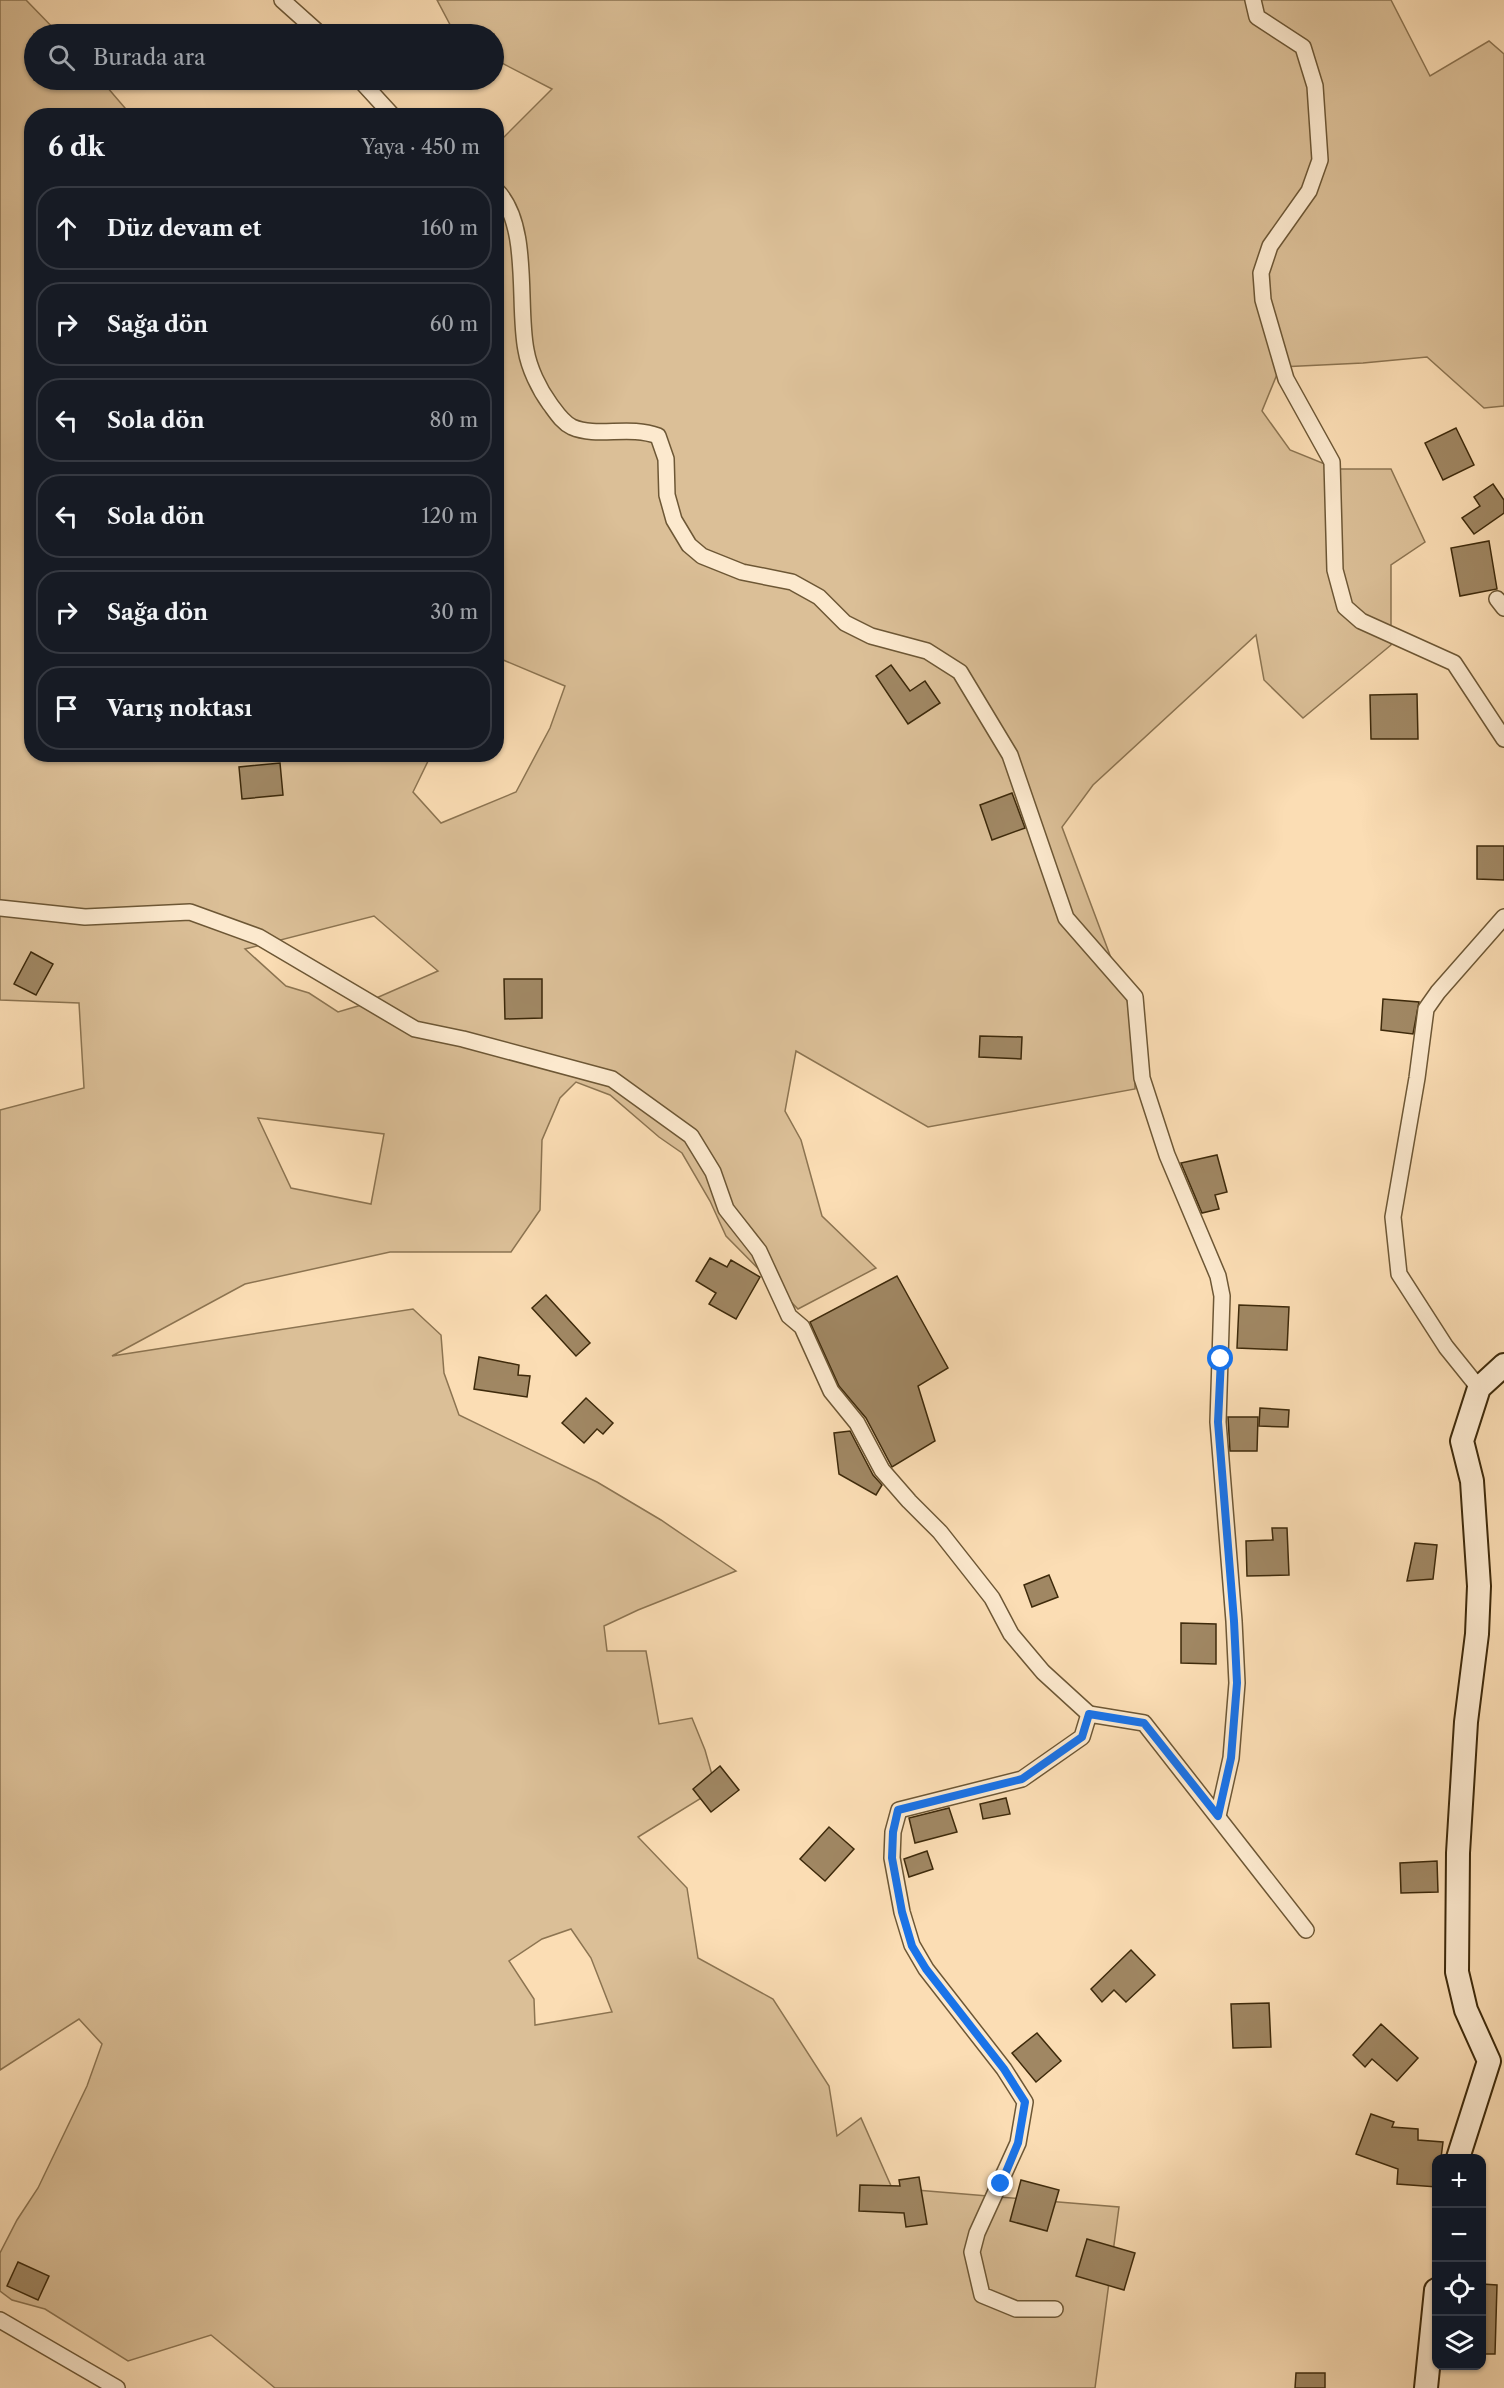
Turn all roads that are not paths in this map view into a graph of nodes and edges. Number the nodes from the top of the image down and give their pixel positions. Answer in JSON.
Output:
{"nodes":[{"id":1,"x":282,"y":0,"type":"edge"},
{"id":2,"x":1253,"y":0,"type":"edge"},
{"id":3,"x":309,"y":24,"type":"edge"},
{"id":4,"x":369,"y":90,"type":"edge"},
{"id":5,"x":386,"y":108,"type":"edge"},
{"id":6,"x":504,"y":200,"type":"edge"},
{"id":7,"x":1504,"y":739,"type":"edge"},
{"id":8,"x":0,"y":908,"type":"edge"},
{"id":9,"x":1504,"y":917,"type":"edge"},
{"id":10,"x":1504,"y":1365,"type":"edge"},
{"id":11,"x":1479,"y":1388,"type":"junction"},
{"id":12,"x":1089,"y":1714,"type":"junction"},
{"id":13,"x":1218,"y":1816,"type":"junction"},
{"id":14,"x":1306,"y":1930,"type":"dead end"},
{"id":15,"x":1459,"y":2154,"type":"edge"},
{"id":16,"x":1055,"y":2309,"type":"dead end"},
{"id":17,"x":1434,"y":2316,"type":"edge"},
{"id":18,"x":0,"y":2320,"type":"edge"},
{"id":19,"x":117,"y":2388,"type":"edge"},
{"id":20,"x":1426,"y":2388,"type":"edge"}],
"edges":[{"from":1,"to":3,"type":"street"},
{"from":2,"to":7,"type":"street"},
{"from":4,"to":5,"type":"street"},
{"from":6,"to":13,"type":"street"},
{"from":8,"to":12,"type":"street"},
{"from":9,"to":11,"type":"street"},
{"from":10,"to":11,"type":"street"},
{"from":11,"to":15,"type":"street"},
{"from":12,"to":13,"type":"street"},
{"from":12,"to":16,"type":"street"},
{"from":13,"to":14,"type":"street"},
{"from":17,"to":20,"type":"street"},
{"from":18,"to":19,"type":"street"}]}
